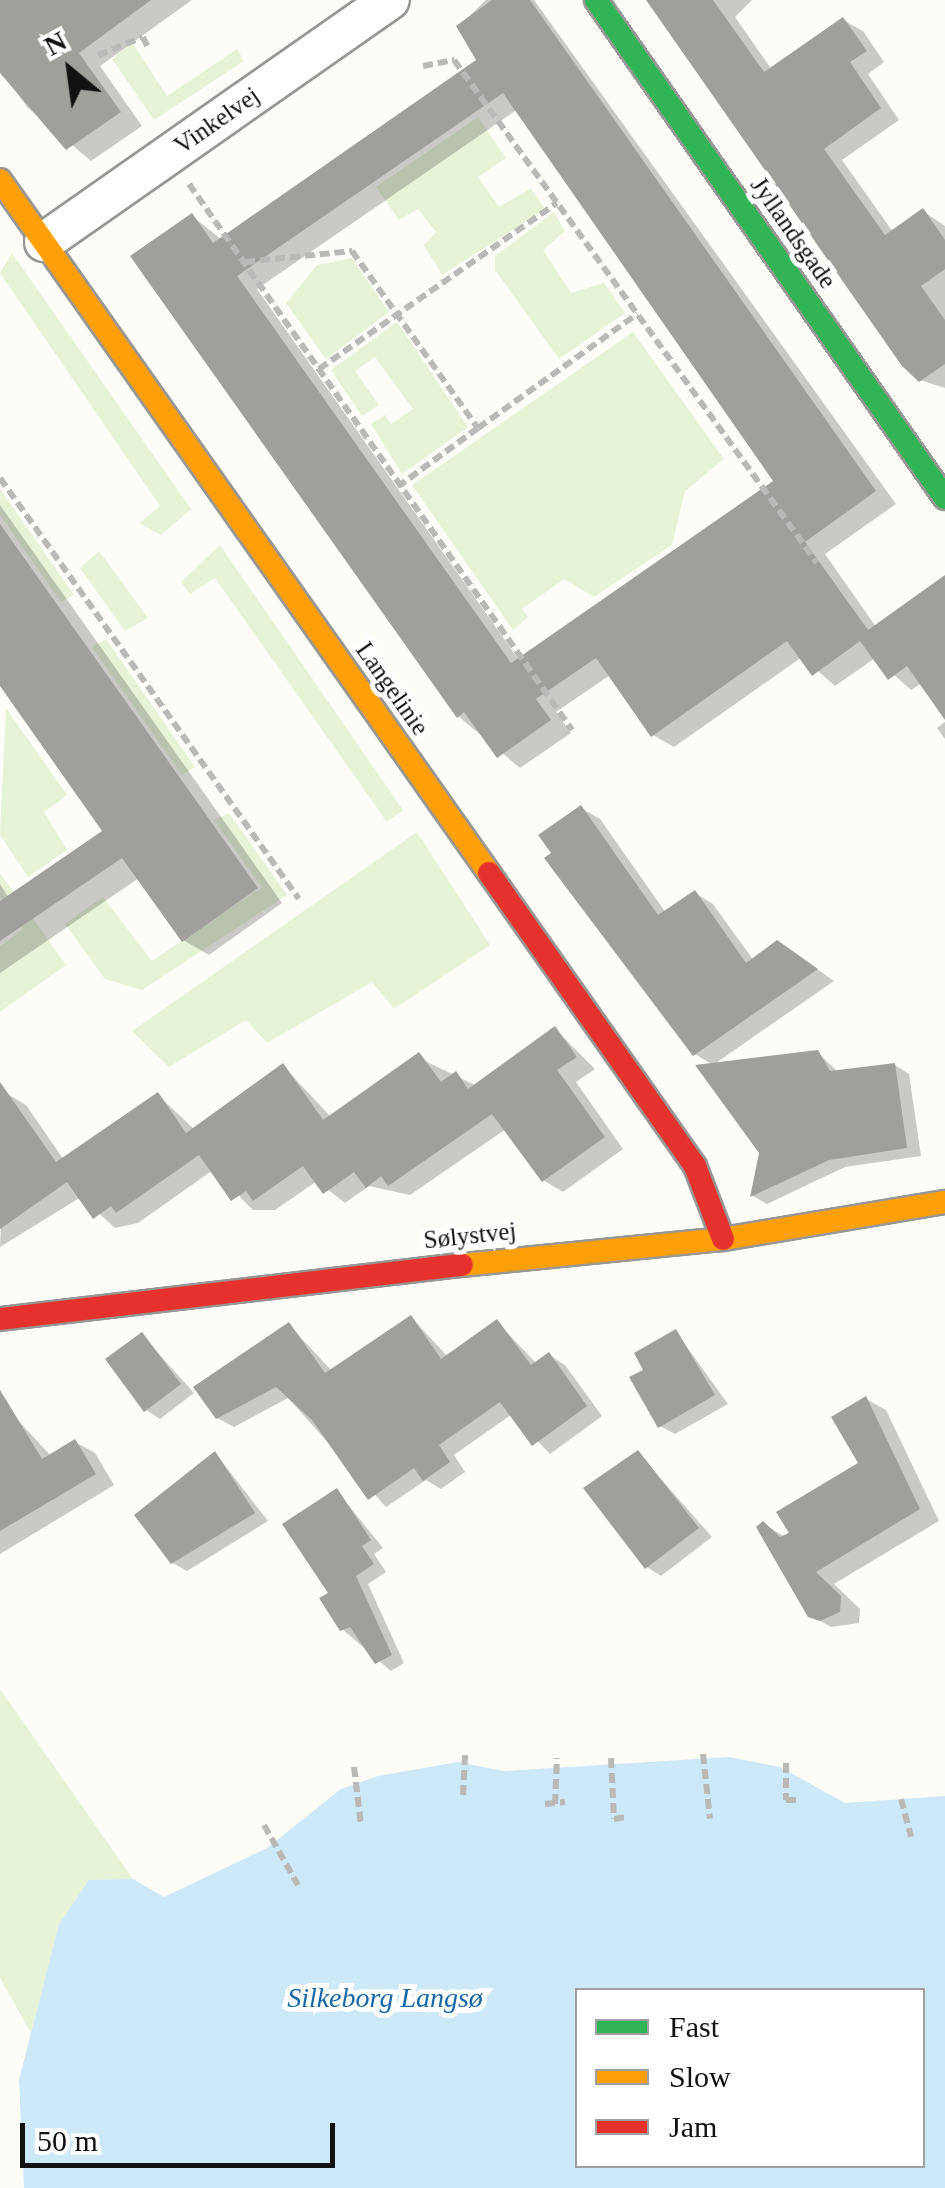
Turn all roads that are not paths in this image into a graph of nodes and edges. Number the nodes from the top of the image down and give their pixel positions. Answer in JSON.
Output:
{"nodes":[{"id":1,"x":390,"y":0,"type":"edge"},
{"id":2,"x":596,"y":0,"type":"edge"},
{"id":3,"x":0,"y":180,"type":"edge"},
{"id":4,"x":44,"y":242,"type":"junction"},
{"id":5,"x":945,"y":498,"type":"edge"},
{"id":6,"x":945,"y":1202,"type":"edge"},
{"id":7,"x":723,"y":1239,"type":"junction"},
{"id":8,"x":0,"y":1319,"type":"edge"}],
"edges":[{"from":1,"to":4,"type":"street","name":"Vinkelvej"},
{"from":2,"to":5,"type":"street","name":"Jyllandsgade"},
{"from":3,"to":4,"type":"street","name":"Langelinie"},
{"from":4,"to":7,"type":"street","name":"Langelinie"},
{"from":6,"to":7,"type":"street","name":"Sølystvej"},
{"from":7,"to":8,"type":"street","name":"Sølystvej"}]}
